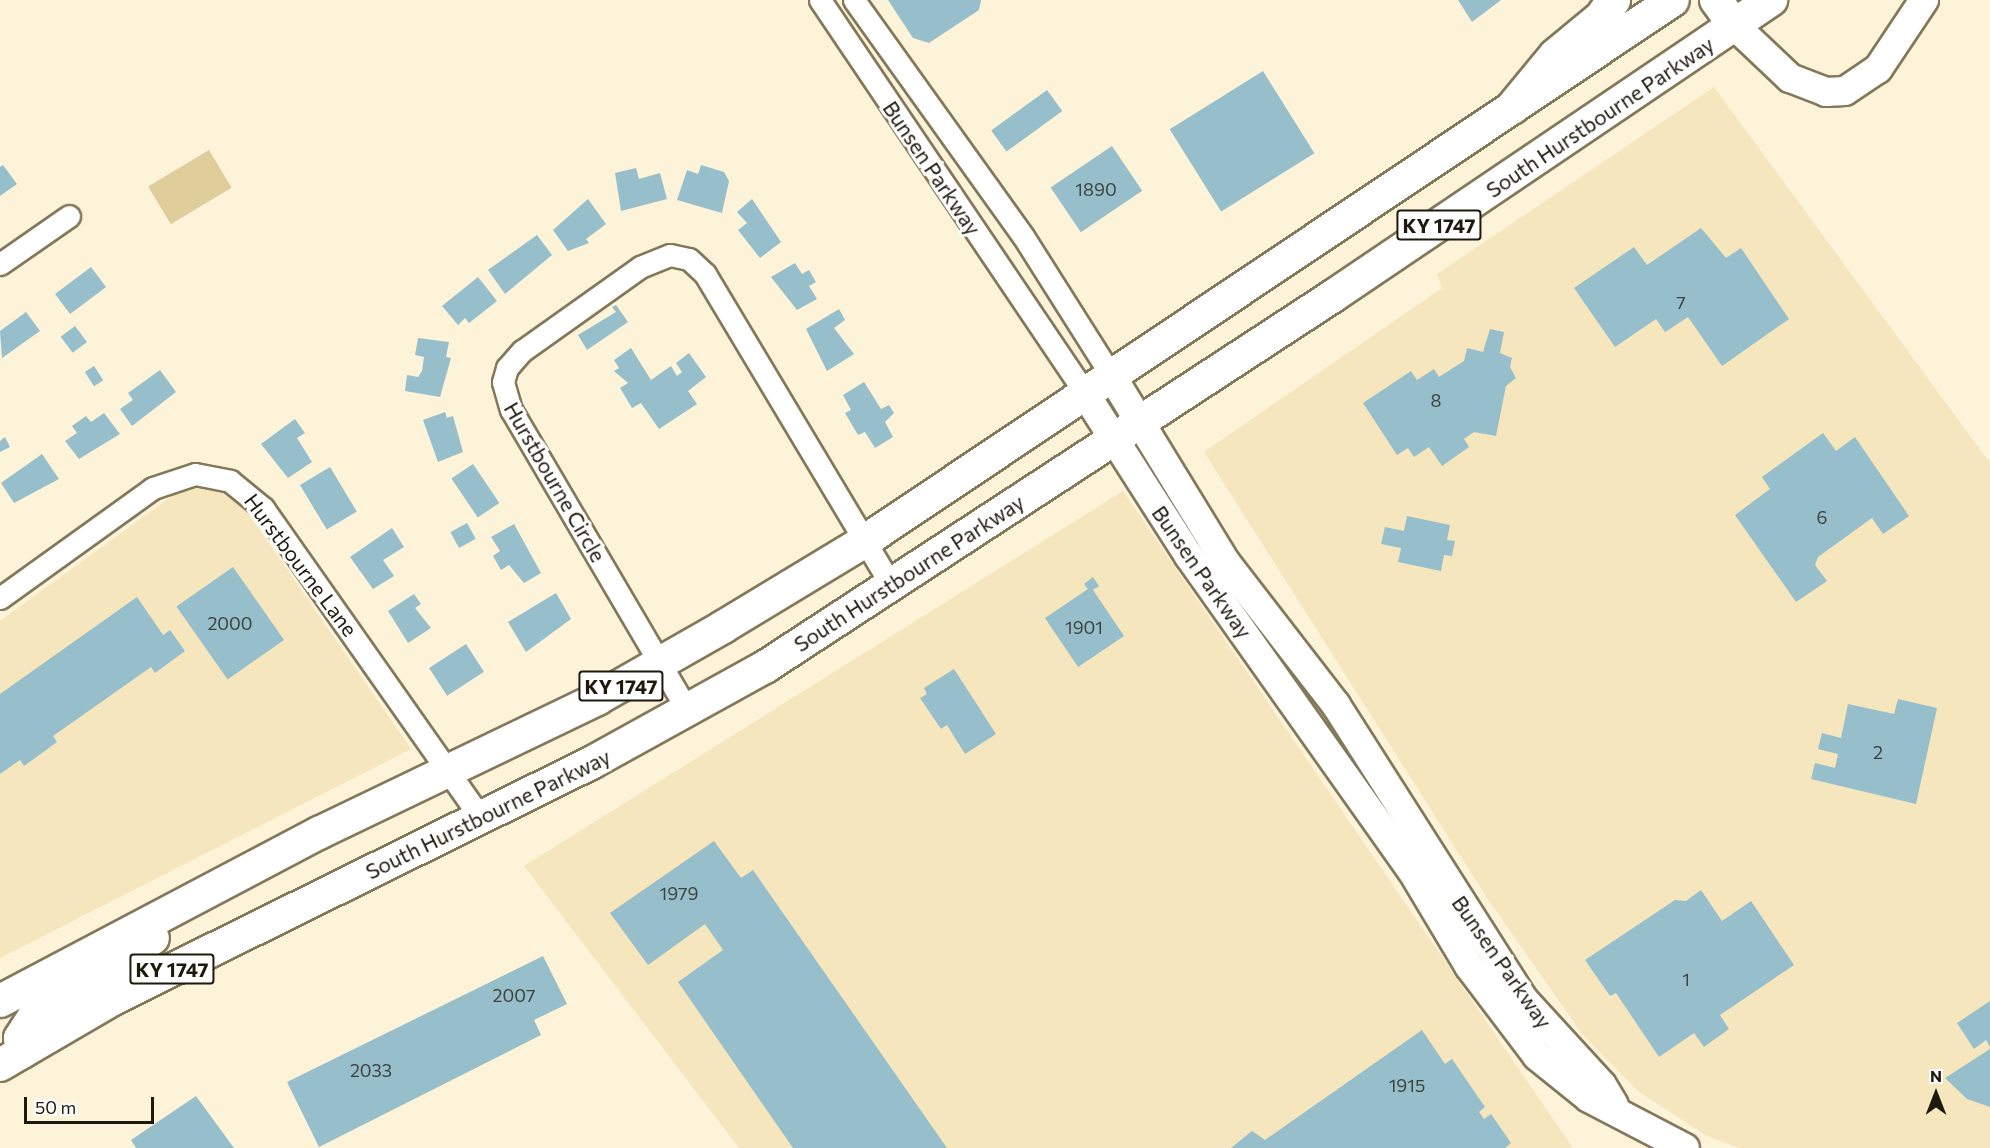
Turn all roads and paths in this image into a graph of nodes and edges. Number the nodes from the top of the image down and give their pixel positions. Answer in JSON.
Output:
{"nodes":[{"id":1,"x":820,"y":0,"type":"edge"},
{"id":2,"x":854,"y":0,"type":"edge"},
{"id":3,"x":1612,"y":0,"type":"edge"},
{"id":4,"x":1673,"y":0,"type":"edge"},
{"id":5,"x":1716,"y":0,"type":"edge"},
{"id":6,"x":1771,"y":0,"type":"edge"},
{"id":7,"x":1924,"y":0,"type":"edge"},
{"id":8,"x":1735,"y":26,"type":"junction"},
{"id":9,"x":1512,"y":107,"type":"junction"},
{"id":10,"x":69,"y":216,"type":"dead end"},
{"id":11,"x":0,"y":264,"type":"edge"},
{"id":12,"x":1111,"y":375,"type":"junction"},
{"id":13,"x":1084,"y":392,"type":"junction"},
{"id":14,"x":1142,"y":422,"type":"junction"},
{"id":15,"x":1114,"y":440,"type":"junction"},
{"id":16,"x":865,"y":541,"type":"junction"},
{"id":17,"x":892,"y":587,"type":"junction"},
{"id":18,"x":0,"y":598,"type":"edge"},
{"id":19,"x":660,"y":664,"type":"junction"},
{"id":20,"x":688,"y":713,"type":"junction"},
{"id":21,"x":450,"y":773,"type":"junction"},
{"id":22,"x":480,"y":817,"type":"junction"},
{"id":23,"x":273,"y":859,"type":"junction"},
{"id":24,"x":0,"y":1001,"type":"edge"},
{"id":25,"x":11,"y":1058,"type":"edge"},
{"id":26,"x":1617,"y":1111,"type":"junction"},
{"id":27,"x":1685,"y":1148,"type":"edge"}],
"edges":[{"from":1,"to":13,"type":"street","name":"Bunsen Parkway"},
{"from":2,"to":12,"type":"street","name":"Bunsen Parkway"},
{"from":3,"to":9,"type":"highway"},
{"from":4,"to":9,"type":"main road","number":"KY 1747"},
{"from":5,"to":8,"type":"main road"},
{"from":6,"to":8,"type":"main road","name":"South Hurstbourne Parkway","number":"KY 1747"},
{"from":7,"to":8,"type":"street"},
{"from":8,"to":14,"type":"main road","name":"South Hurstbourne Parkway","number":"KY 1747"},
{"from":9,"to":12,"type":"main road","number":"KY 1747"},
{"from":10,"to":11,"type":"street"},
{"from":12,"to":13,"type":"main road","number":"KY 1747"},
{"from":12,"to":14,"type":"street","name":"Bunsen Parkway"},
{"from":13,"to":15,"type":"street","name":"Bunsen Parkway"},
{"from":13,"to":16,"type":"main road","number":"KY 1747"},
{"from":14,"to":15,"type":"main road","name":"South Hurstbourne Parkway","number":"KY 1747"},
{"from":14,"to":26,"type":"street","name":"Bunsen Parkway"},
{"from":15,"to":17,"type":"main road","name":"South Hurstbourne Parkway","number":"KY 1747"},
{"from":15,"to":26,"type":"street","name":"Bunsen Parkway"},
{"from":16,"to":17,"type":"street","name":"Hurstbourne Circle"},
{"from":16,"to":19,"type":"main road","number":"KY 1747"},
{"from":16,"to":19,"type":"street","name":"Hurstbourne Circle"},
{"from":17,"to":20,"type":"main road","name":"South Hurstbourne Parkway","number":"KY 1747"},
{"from":18,"to":21,"type":"street","name":"Hurstbourne Lane"},
{"from":19,"to":20,"type":"street","name":"Hurstbourne Circle"},
{"from":19,"to":21,"type":"main road","number":"KY 1747"},
{"from":20,"to":22,"type":"main road","name":"South Hurstbourne Parkway","number":"KY 1747"},
{"from":21,"to":22,"type":"street","name":"Hurstbourne Lane"},
{"from":21,"to":23,"type":"main road","number":"KY 1747"},
{"from":22,"to":25,"type":"main road","name":"South Hurstbourne Parkway","number":"KY 1747"},
{"from":23,"to":24,"type":"main road","number":"KY 1747"},
{"from":23,"to":25,"type":"main road"},
{"from":26,"to":27,"type":"street","name":"Bunsen Parkway"}]}
